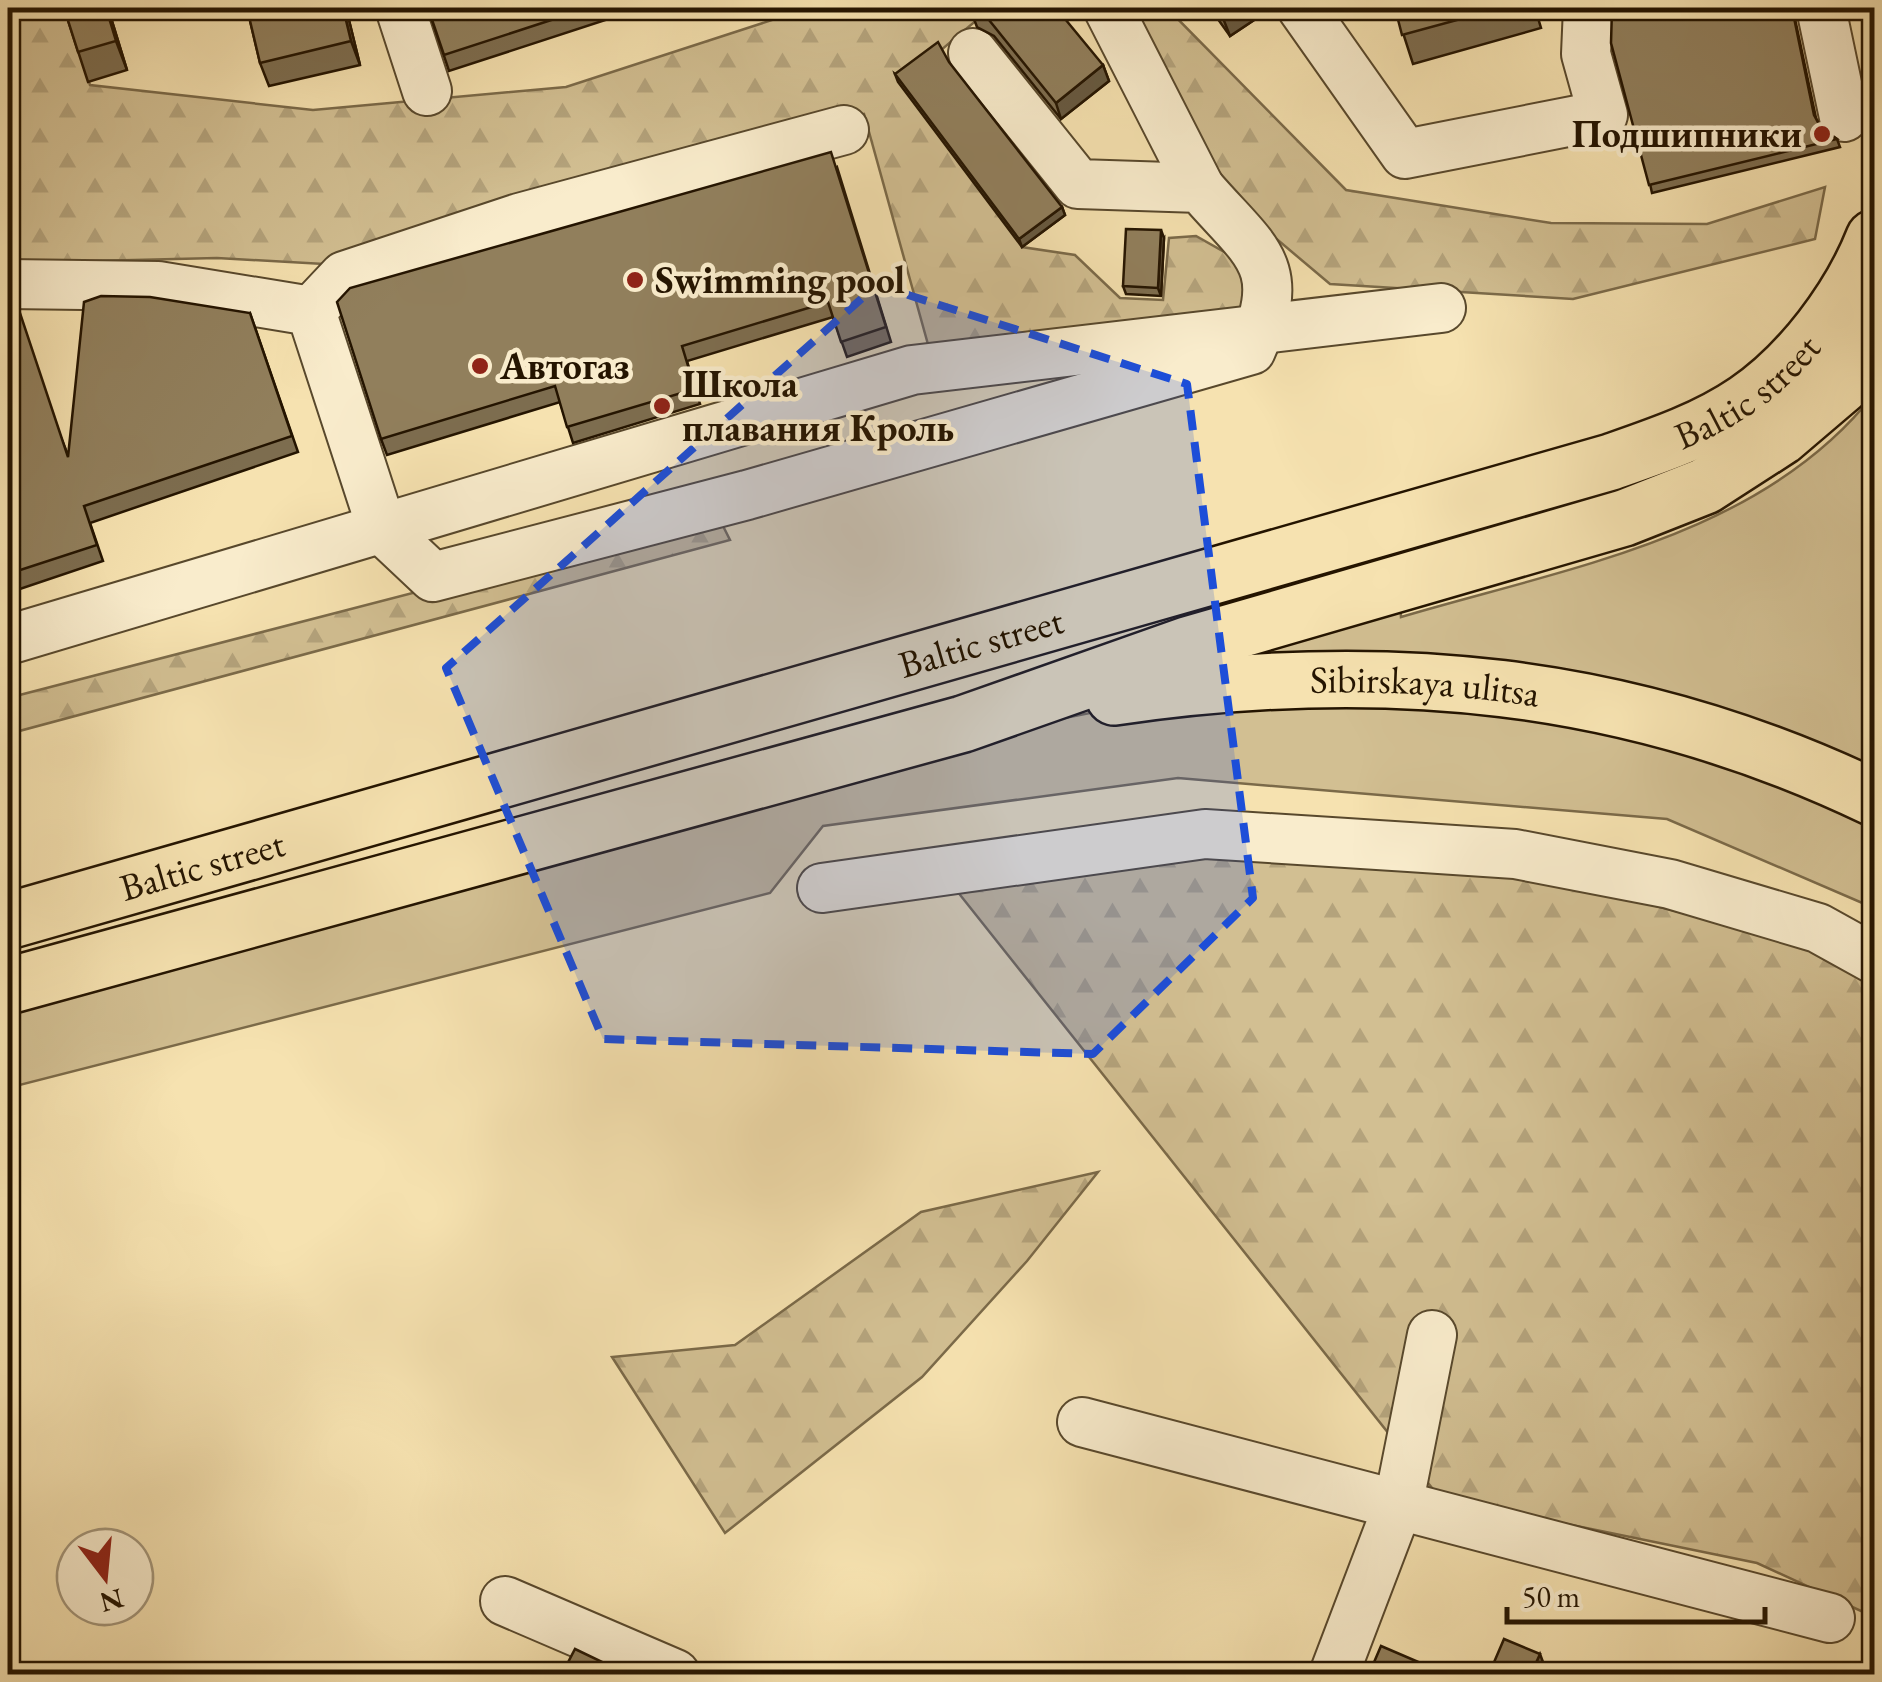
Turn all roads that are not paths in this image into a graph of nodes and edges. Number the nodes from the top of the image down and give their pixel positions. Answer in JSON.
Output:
{"nodes":[{"id":1,"x":400,"y":8,"type":"edge"},
{"id":2,"x":1108,"y":8,"type":"edge"},
{"id":3,"x":1302,"y":8,"type":"edge"},
{"id":4,"x":1588,"y":8,"type":"edge"},
{"id":5,"x":1821,"y":8,"type":"edge"},
{"id":6,"x":973,"y":53,"type":"dead end"},
{"id":7,"x":427,"y":91,"type":"dead end"},
{"id":8,"x":1844,"y":117,"type":"dead end"},
{"id":9,"x":844,"y":130,"type":"dead end"},
{"id":10,"x":1200,"y":188,"type":"junction"},
{"id":11,"x":1874,"y":238,"type":"edge"},
{"id":12,"x":8,"y":284,"type":"edge"},
{"id":13,"x":1441,"y":308,"type":"dead end"},
{"id":14,"x":312,"y":311,"type":"junction"},
{"id":15,"x":1262,"y":327,"type":"junction"},
{"id":16,"x":1874,"y":341,"type":"edge"},
{"id":17,"x":382,"y":529,"type":"junction"},
{"id":18,"x":8,"y":640,"type":"edge"},
{"id":19,"x":963,"y":724,"type":"junction"},
{"id":20,"x":1874,"y":798,"type":"edge"},
{"id":21,"x":822,"y":888,"type":"dead end"},
{"id":22,"x":8,"y":920,"type":"edge"},
{"id":23,"x":1874,"y":959,"type":"edge"},
{"id":24,"x":8,"y":986,"type":"edge"},
{"id":25,"x":1432,"y":1335,"type":"dead end"},
{"id":26,"x":1082,"y":1422,"type":"dead end"},
{"id":27,"x":1398,"y":1506,"type":"junction"},
{"id":28,"x":506,"y":1601,"type":"dead end"},
{"id":29,"x":1830,"y":1618,"type":"dead end"},
{"id":30,"x":674,"y":1674,"type":"edge"},
{"id":31,"x":1334,"y":1674,"type":"edge"}],
"edges":[{"from":1,"to":7,"type":"street"},
{"from":2,"to":10,"type":"street"},
{"from":3,"to":4,"type":"street"},
{"from":5,"to":8,"type":"street"},
{"from":6,"to":10,"type":"street"},
{"from":9,"to":14,"type":"street"},
{"from":10,"to":15,"type":"street"},
{"from":11,"to":22,"type":"main road","name":"Baltic street"},
{"from":12,"to":14,"type":"street"},
{"from":13,"to":15,"type":"street"},
{"from":14,"to":17,"type":"street"},
{"from":15,"to":17,"type":"street"},
{"from":15,"to":17,"type":"street"},
{"from":16,"to":19,"type":"main road","name":"Baltic street"},
{"from":17,"to":18,"type":"street"},
{"from":19,"to":20,"type":"main road","name":"Sibirskaya ulitsa"},
{"from":19,"to":24,"type":"main road","name":"Baltic street"},
{"from":21,"to":23,"type":"street"},
{"from":25,"to":27,"type":"street"},
{"from":26,"to":27,"type":"street"},
{"from":27,"to":29,"type":"street"},
{"from":27,"to":31,"type":"street"},
{"from":28,"to":30,"type":"street"}]}
